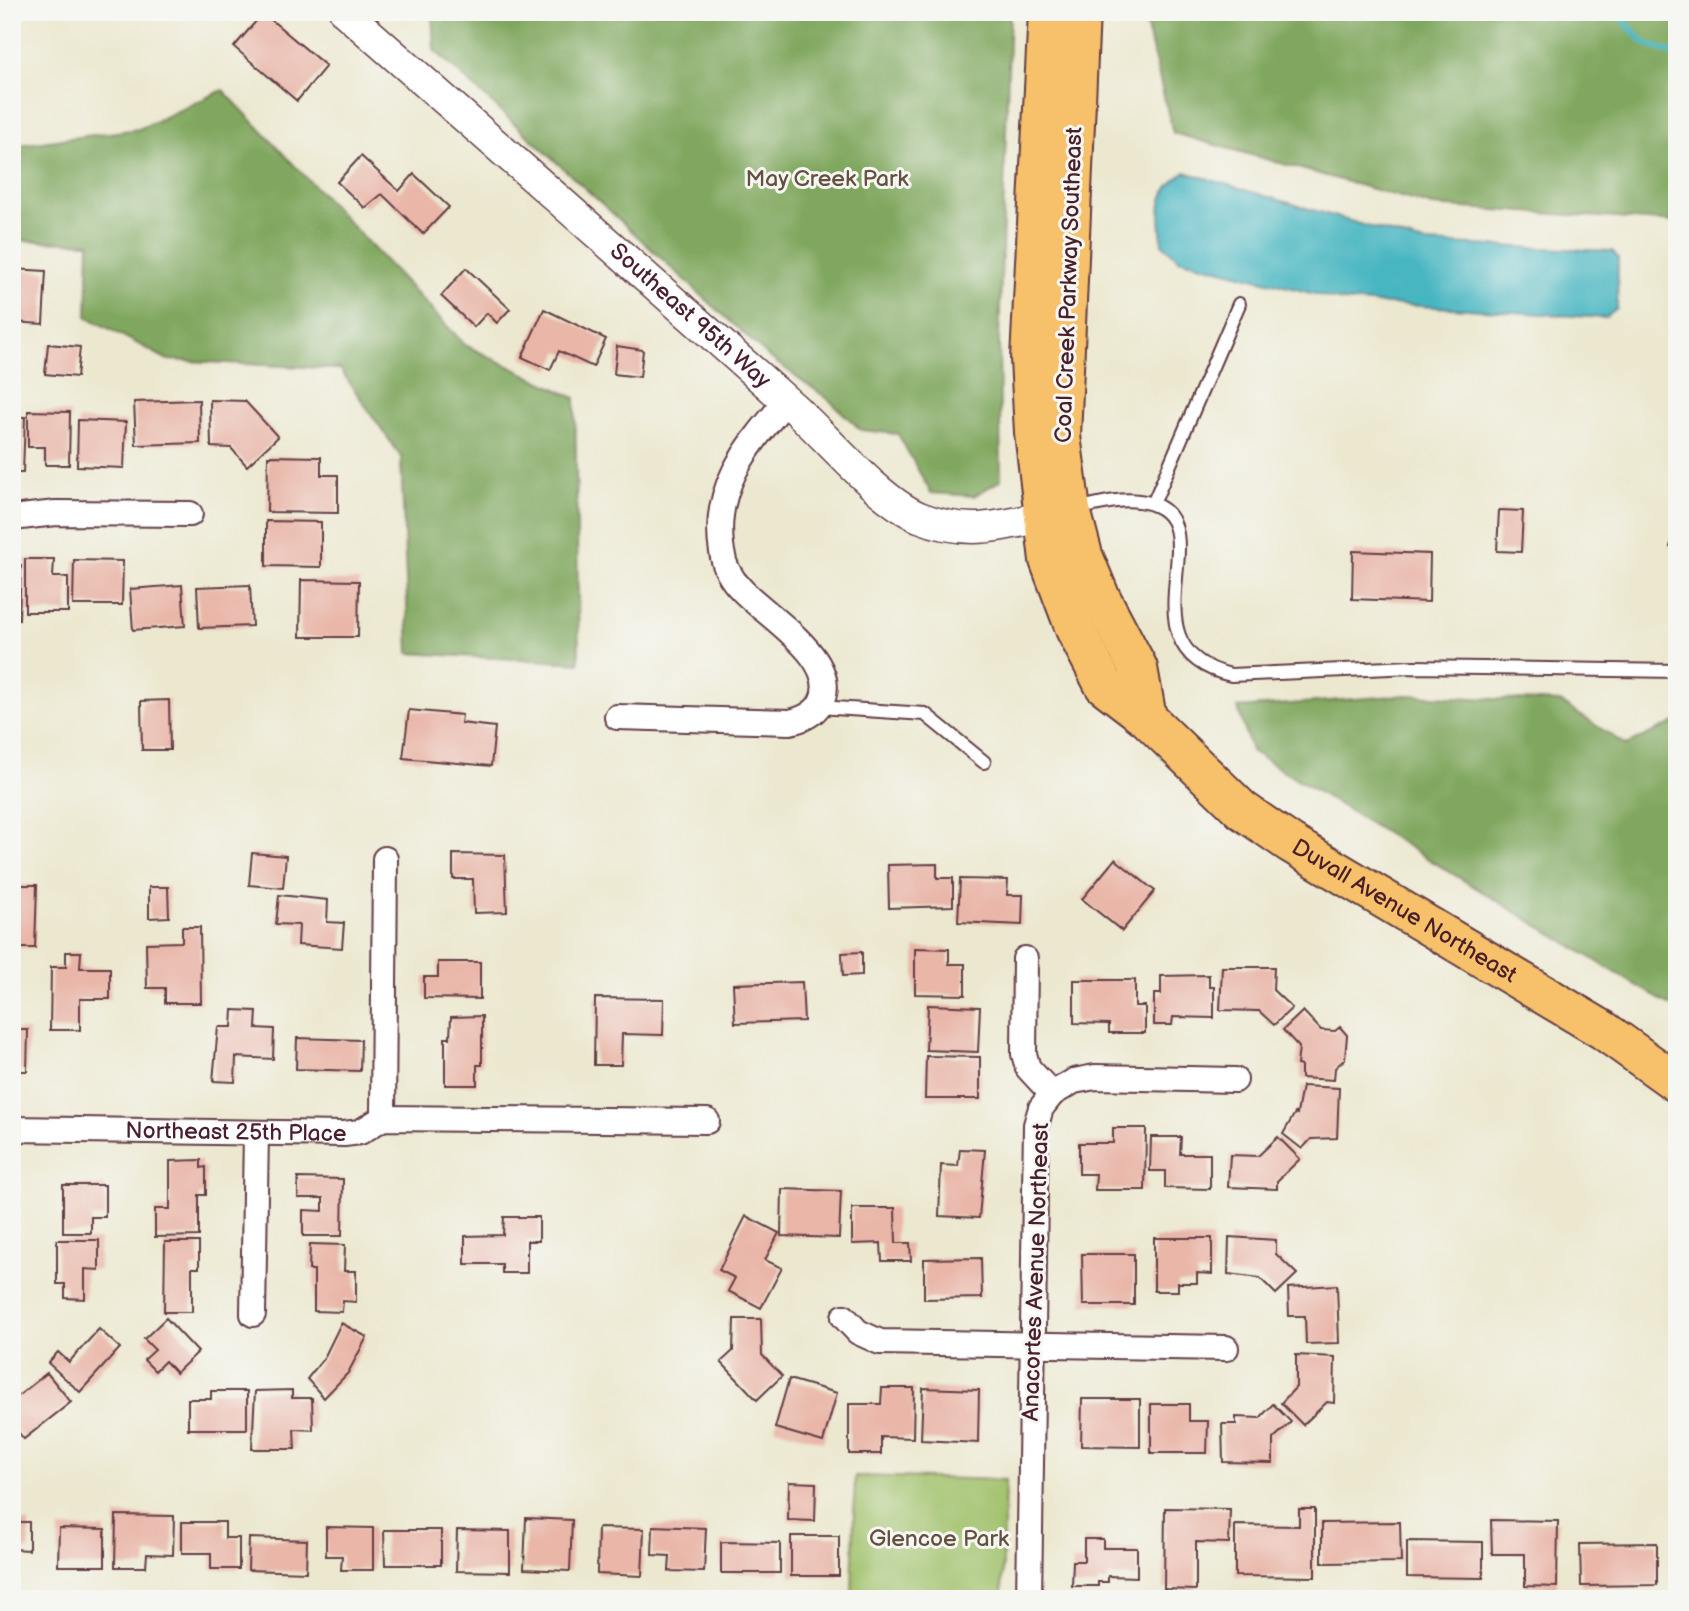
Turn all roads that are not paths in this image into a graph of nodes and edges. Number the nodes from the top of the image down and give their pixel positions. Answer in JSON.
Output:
{"nodes":[{"id":1,"x":345,"y":12,"type":"edge"},
{"id":2,"x":1048,"y":12,"type":"edge"},
{"id":3,"x":1080,"y":12,"type":"edge"},
{"id":4,"x":1239,"y":304,"type":"dead end"},
{"id":5,"x":786,"y":401,"type":"junction"},
{"id":6,"x":1153,"y":504,"type":"junction"},
{"id":7,"x":1057,"y":513,"type":"junction"},
{"id":8,"x":190,"y":514,"type":"dead end"},
{"id":9,"x":12,"y":518,"type":"edge"},
{"id":10,"x":1677,"y":671,"type":"edge"},
{"id":11,"x":818,"y":707,"type":"junction"},
{"id":12,"x":617,"y":718,"type":"dead end"},
{"id":13,"x":1147,"y":718,"type":"junction"},
{"id":14,"x":984,"y":762,"type":"dead end"},
{"id":15,"x":385,"y":859,"type":"dead end"},
{"id":16,"x":1025,"y":959,"type":"dead end"},
{"id":17,"x":1235,"y":1080,"type":"dead end"},
{"id":18,"x":1677,"y":1083,"type":"edge"},
{"id":19,"x":1052,"y":1094,"type":"junction"},
{"id":20,"x":383,"y":1118,"type":"junction"},
{"id":21,"x":707,"y":1121,"type":"dead end"},
{"id":22,"x":12,"y":1129,"type":"edge"},
{"id":23,"x":256,"y":1133,"type":"junction"},
{"id":24,"x":253,"y":1314,"type":"dead end"},
{"id":25,"x":844,"y":1317,"type":"dead end"},
{"id":26,"x":1032,"y":1345,"type":"junction"},
{"id":27,"x":1226,"y":1348,"type":"dead end"},
{"id":28,"x":1029,"y":1599,"type":"edge"}],
"edges":[{"from":1,"to":5,"type":"street","name":"Southeast 95th Way"},
{"from":2,"to":7,"type":"main road","name":"Coal Creek Parkway Southeast"},
{"from":3,"to":7,"type":"main road","name":"Coal Creek Parkway Southeast"},
{"from":4,"to":6,"type":"lane"},
{"from":5,"to":7,"type":"street","name":"Southeast 95th Way"},
{"from":5,"to":11,"type":"street"},
{"from":6,"to":7,"type":"lane"},
{"from":6,"to":10,"type":"lane"},
{"from":7,"to":13,"type":"main road","name":"Coal Creek Parkway Southeast"},
{"from":7,"to":13,"type":"main road","name":"Duvall Avenue Northeast"},
{"from":8,"to":9,"type":"street"},
{"from":11,"to":12,"type":"street"},
{"from":11,"to":14,"type":"lane"},
{"from":13,"to":18,"type":"main road","name":"Duvall Avenue Northeast"},
{"from":15,"to":20,"type":"street"},
{"from":16,"to":19,"type":"street","name":"Anacortes Avenue Northeast"},
{"from":17,"to":19,"type":"street"},
{"from":19,"to":26,"type":"street","name":"Anacortes Avenue Northeast"},
{"from":20,"to":21,"type":"street","name":"Northeast 25th Place"},
{"from":20,"to":23,"type":"street","name":"Northeast 25th Place"},
{"from":22,"to":23,"type":"street","name":"Northeast 25th Place"},
{"from":23,"to":24,"type":"street"},
{"from":25,"to":26,"type":"street"},
{"from":26,"to":27,"type":"street"},
{"from":26,"to":28,"type":"street","name":"Anacortes Avenue Northeast"}]}
